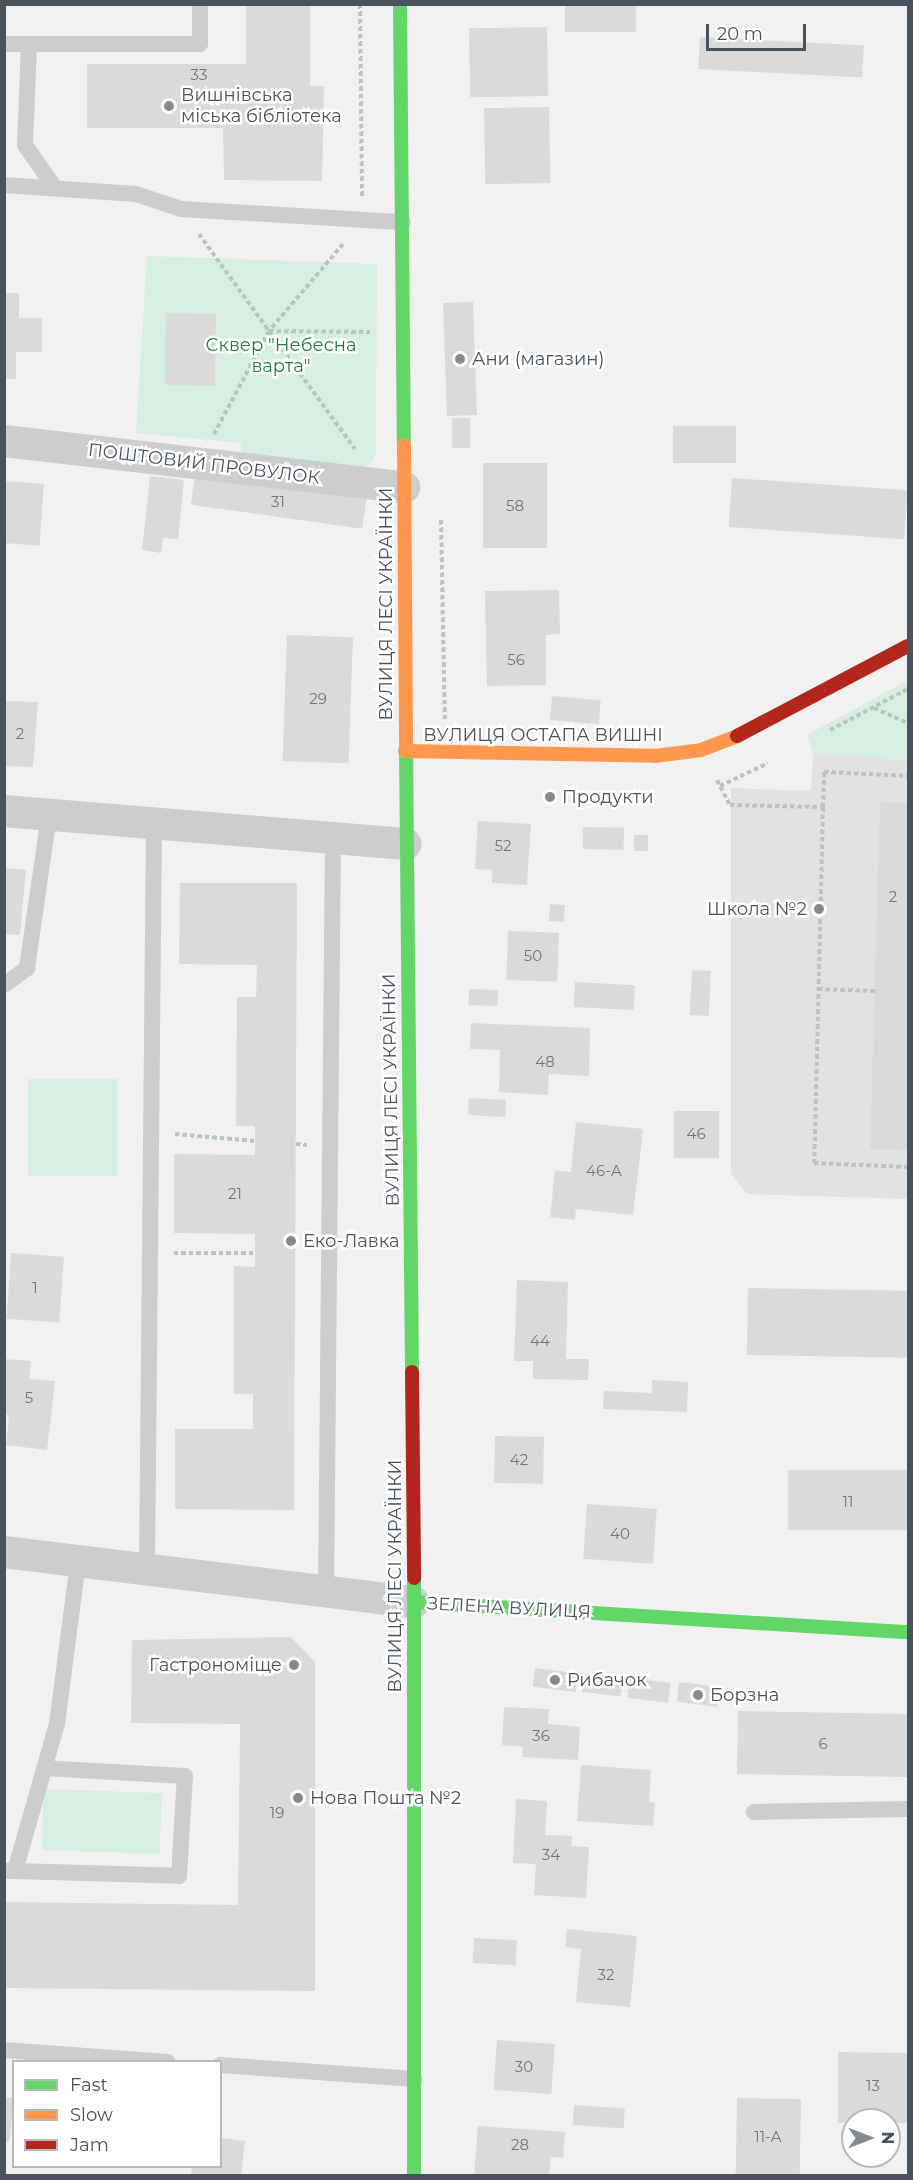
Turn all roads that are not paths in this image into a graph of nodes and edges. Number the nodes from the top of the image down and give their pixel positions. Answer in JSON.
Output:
{"nodes":[{"id":1,"x":200,"y":4,"type":"edge"},
{"id":2,"x":400,"y":4,"type":"edge"},
{"id":3,"x":4,"y":44,"type":"edge"},
{"id":4,"x":29,"y":44,"type":"junction"},
{"id":5,"x":4,"y":185,"type":"edge"},
{"id":6,"x":55,"y":188,"type":"junction"},
{"id":7,"x":403,"y":222,"type":"junction"},
{"id":8,"x":4,"y":441,"type":"edge"},
{"id":9,"x":392,"y":485,"type":"junction"},
{"id":10,"x":909,"y":646,"type":"edge"},
{"id":11,"x":405,"y":752,"type":"junction"},
{"id":12,"x":4,"y":811,"type":"edge"},
{"id":13,"x":49,"y":814,"type":"junction"},
{"id":14,"x":154,"y":824,"type":"junction"},
{"id":15,"x":333,"y":838,"type":"junction"},
{"id":16,"x":406,"y":844,"type":"junction"},
{"id":17,"x":4,"y":966,"type":"edge"},
{"id":18,"x":27,"y":968,"type":"junction"},
{"id":19,"x":4,"y":985,"type":"edge"},
{"id":20,"x":4,"y":1552,"type":"edge"},
{"id":21,"x":78,"y":1562,"type":"junction"},
{"id":22,"x":147,"y":1569,"type":"junction"},
{"id":23,"x":327,"y":1593,"type":"junction"},
{"id":24,"x":414,"y":1602,"type":"junction"},
{"id":25,"x":909,"y":1632,"type":"edge"},
{"id":26,"x":44,"y":1768,"type":"junction"},
{"id":27,"x":909,"y":1809,"type":"edge"},
{"id":28,"x":754,"y":1812,"type":"dead end"},
{"id":29,"x":10,"y":1871,"type":"edge"},
{"id":30,"x":4,"y":2050,"type":"edge"},
{"id":31,"x":153,"y":2060,"type":"edge"},
{"id":32,"x":222,"y":2065,"type":"edge"},
{"id":33,"x":414,"y":2079,"type":"junction"},
{"id":34,"x":414,"y":2175,"type":"edge"}],
"edges":[{"from":1,"to":4,"type":"lane"},
{"from":2,"to":7,"type":"street","name":"ВУЛИЦЯ ЛЕСІ УКРАЇНКИ"},
{"from":3,"to":4,"type":"lane"},
{"from":4,"to":6,"type":"lane"},
{"from":5,"to":6,"type":"lane"},
{"from":6,"to":7,"type":"lane"},
{"from":7,"to":9,"type":"street","name":"ВУЛИЦЯ ЛЕСІ УКРАЇНКИ"},
{"from":8,"to":9,"type":"street","name":"ПОШТОВИЙ ПРОВУЛОК"},
{"from":9,"to":11,"type":"street","name":"ВУЛИЦЯ ЛЕСІ УКРАЇНКИ"},
{"from":10,"to":11,"type":"street","name":"ВУЛИЦЯ ОСТАПА ВИШНІ"},
{"from":11,"to":16,"type":"street","name":"ВУЛИЦЯ ЛЕСІ УКРАЇНКИ"},
{"from":12,"to":13,"type":"street"},
{"from":13,"to":14,"type":"street"},
{"from":13,"to":18,"type":"lane"},
{"from":14,"to":15,"type":"street"},
{"from":14,"to":22,"type":"lane"},
{"from":15,"to":16,"type":"street"},
{"from":15,"to":23,"type":"lane"},
{"from":16,"to":24,"type":"street","name":"ВУЛИЦЯ ЛЕСІ УКРАЇНКИ"},
{"from":17,"to":18,"type":"lane"},
{"from":18,"to":19,"type":"lane"},
{"from":20,"to":21,"type":"street","name":"ЗЕЛЕНА ВУЛИЦЯ"},
{"from":21,"to":22,"type":"street","name":"ЗЕЛЕНА ВУЛИЦЯ"},
{"from":21,"to":26,"type":"lane"},
{"from":22,"to":23,"type":"street","name":"ЗЕЛЕНА ВУЛИЦЯ"},
{"from":23,"to":24,"type":"street","name":"ЗЕЛЕНА ВУЛИЦЯ"},
{"from":24,"to":25,"type":"street","name":"ЗЕЛЕНА ВУЛИЦЯ"},
{"from":24,"to":33,"type":"street","name":"ВУЛИЦЯ ЛЕСІ УКРАЇНКИ"},
{"from":26,"to":29,"type":"lane"},
{"from":26,"to":29,"type":"lane"},
{"from":27,"to":28,"type":"lane"},
{"from":30,"to":31,"type":"lane"},
{"from":32,"to":33,"type":"lane"},
{"from":33,"to":34,"type":"street","name":"ВУЛИЦЯ ЛЕСІ УКРАЇНКИ"}]}
